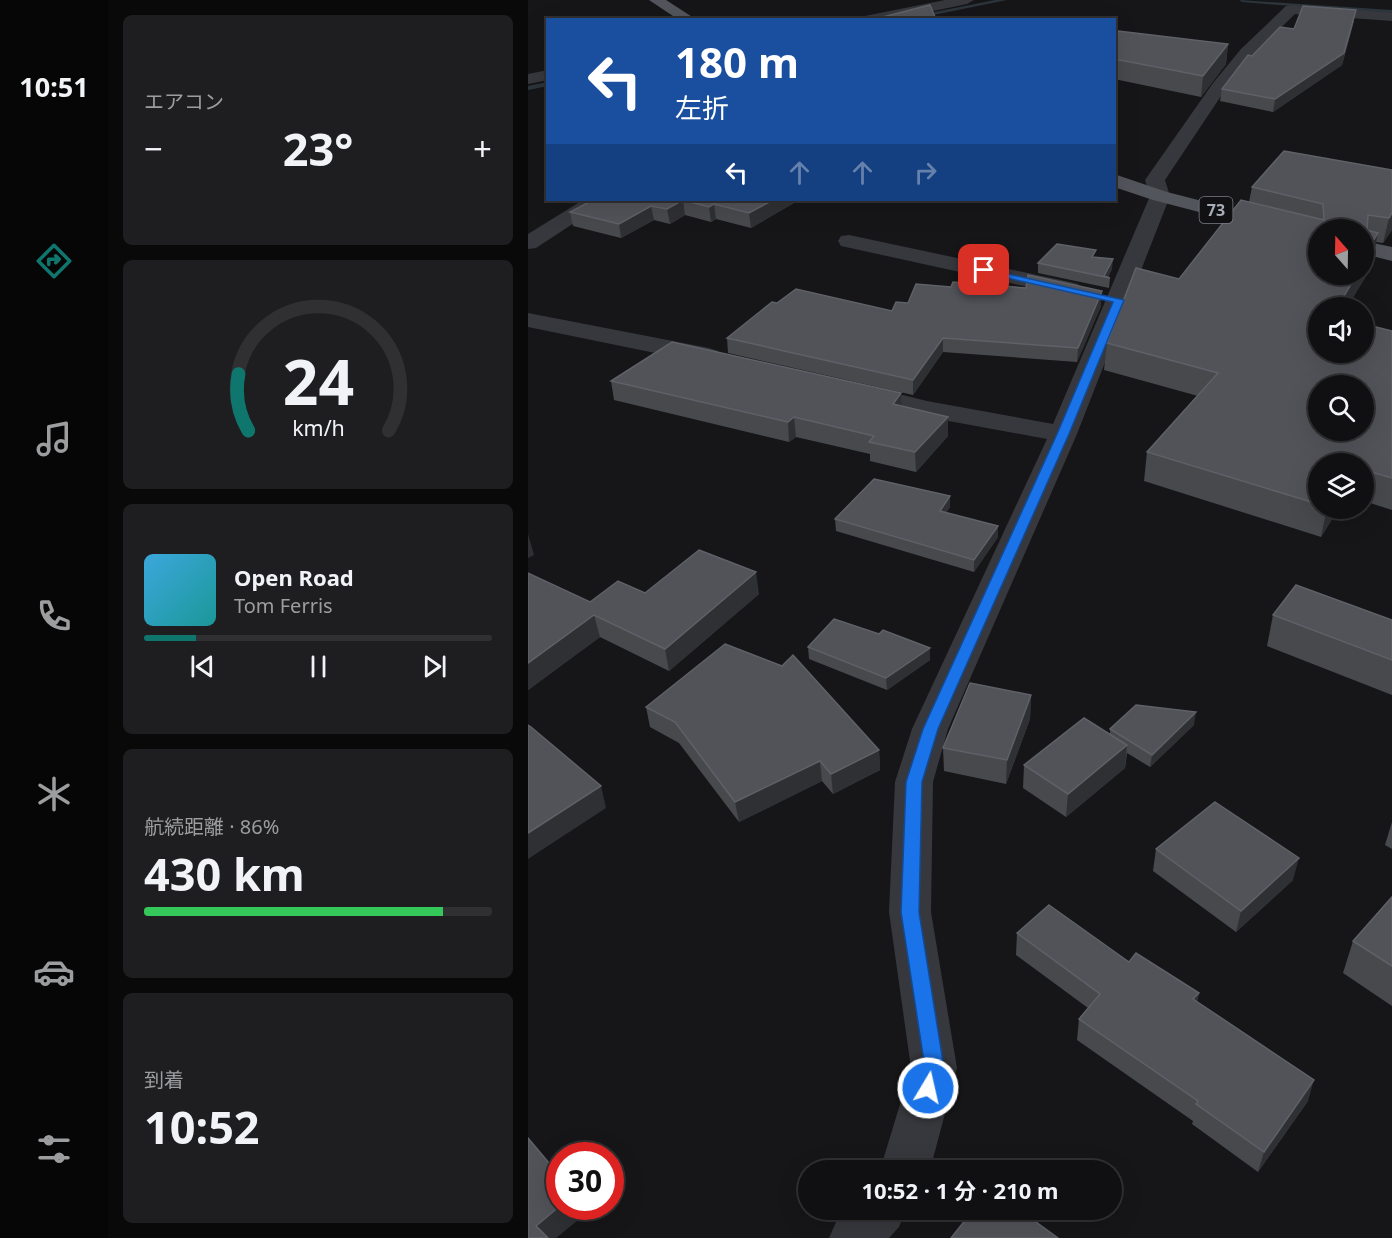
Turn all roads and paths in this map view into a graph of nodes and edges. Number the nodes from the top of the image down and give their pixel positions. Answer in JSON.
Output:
{"nodes":[{"id":1,"x":656,"y":0,"type":"edge"},
{"id":2,"x":967,"y":0,"type":"edge"},
{"id":3,"x":1294,"y":0,"type":"edge"},
{"id":4,"x":1388,"y":12,"type":"edge"},
{"id":5,"x":687,"y":18,"type":"edge"},
{"id":6,"x":875,"y":18,"type":"edge"},
{"id":7,"x":546,"y":75,"type":"edge"},
{"id":8,"x":528,"y":79,"type":"edge"},
{"id":9,"x":1116,"y":181,"type":"edge"},
{"id":10,"x":1160,"y":196,"type":"junction"},
{"id":11,"x":594,"y":201,"type":"edge"},
{"id":12,"x":1308,"y":234,"type":"edge"},
{"id":13,"x":849,"y":241,"type":"dead end"},
{"id":14,"x":528,"y":243,"type":"edge"},
{"id":15,"x":1374,"y":250,"type":"edge"},
{"id":16,"x":1392,"y":254,"type":"edge"},
{"id":17,"x":1100,"y":296,"type":"junction"},
{"id":18,"x":528,"y":320,"type":"edge"},
{"id":19,"x":735,"y":363,"type":"edge"},
{"id":20,"x":835,"y":387,"type":"edge"},
{"id":21,"x":1063,"y":434,"type":"junction"},
{"id":22,"x":908,"y":1160,"type":"edge"},
{"id":23,"x":871,"y":1220,"type":"edge"},
{"id":24,"x":855,"y":1238,"type":"edge"}],
"edges":[{"from":1,"to":5,"type":"main road"},
{"from":2,"to":6,"type":"street"},
{"from":3,"to":4,"type":"street"},
{"from":4,"to":10,"type":"street"},
{"from":7,"to":8,"type":"street"},
{"from":9,"to":10,"type":"main road","number":"73"},
{"from":10,"to":12,"type":"main road","number":"73"},
{"from":10,"to":17,"type":"street"},
{"from":11,"to":14,"type":"street"},
{"from":13,"to":17,"type":"street"},
{"from":15,"to":16,"type":"main road"},
{"from":17,"to":21,"type":"street"},
{"from":18,"to":19,"type":"street"},
{"from":20,"to":21,"type":"street"},
{"from":21,"to":22,"type":"street"},
{"from":23,"to":24,"type":"street"}]}
